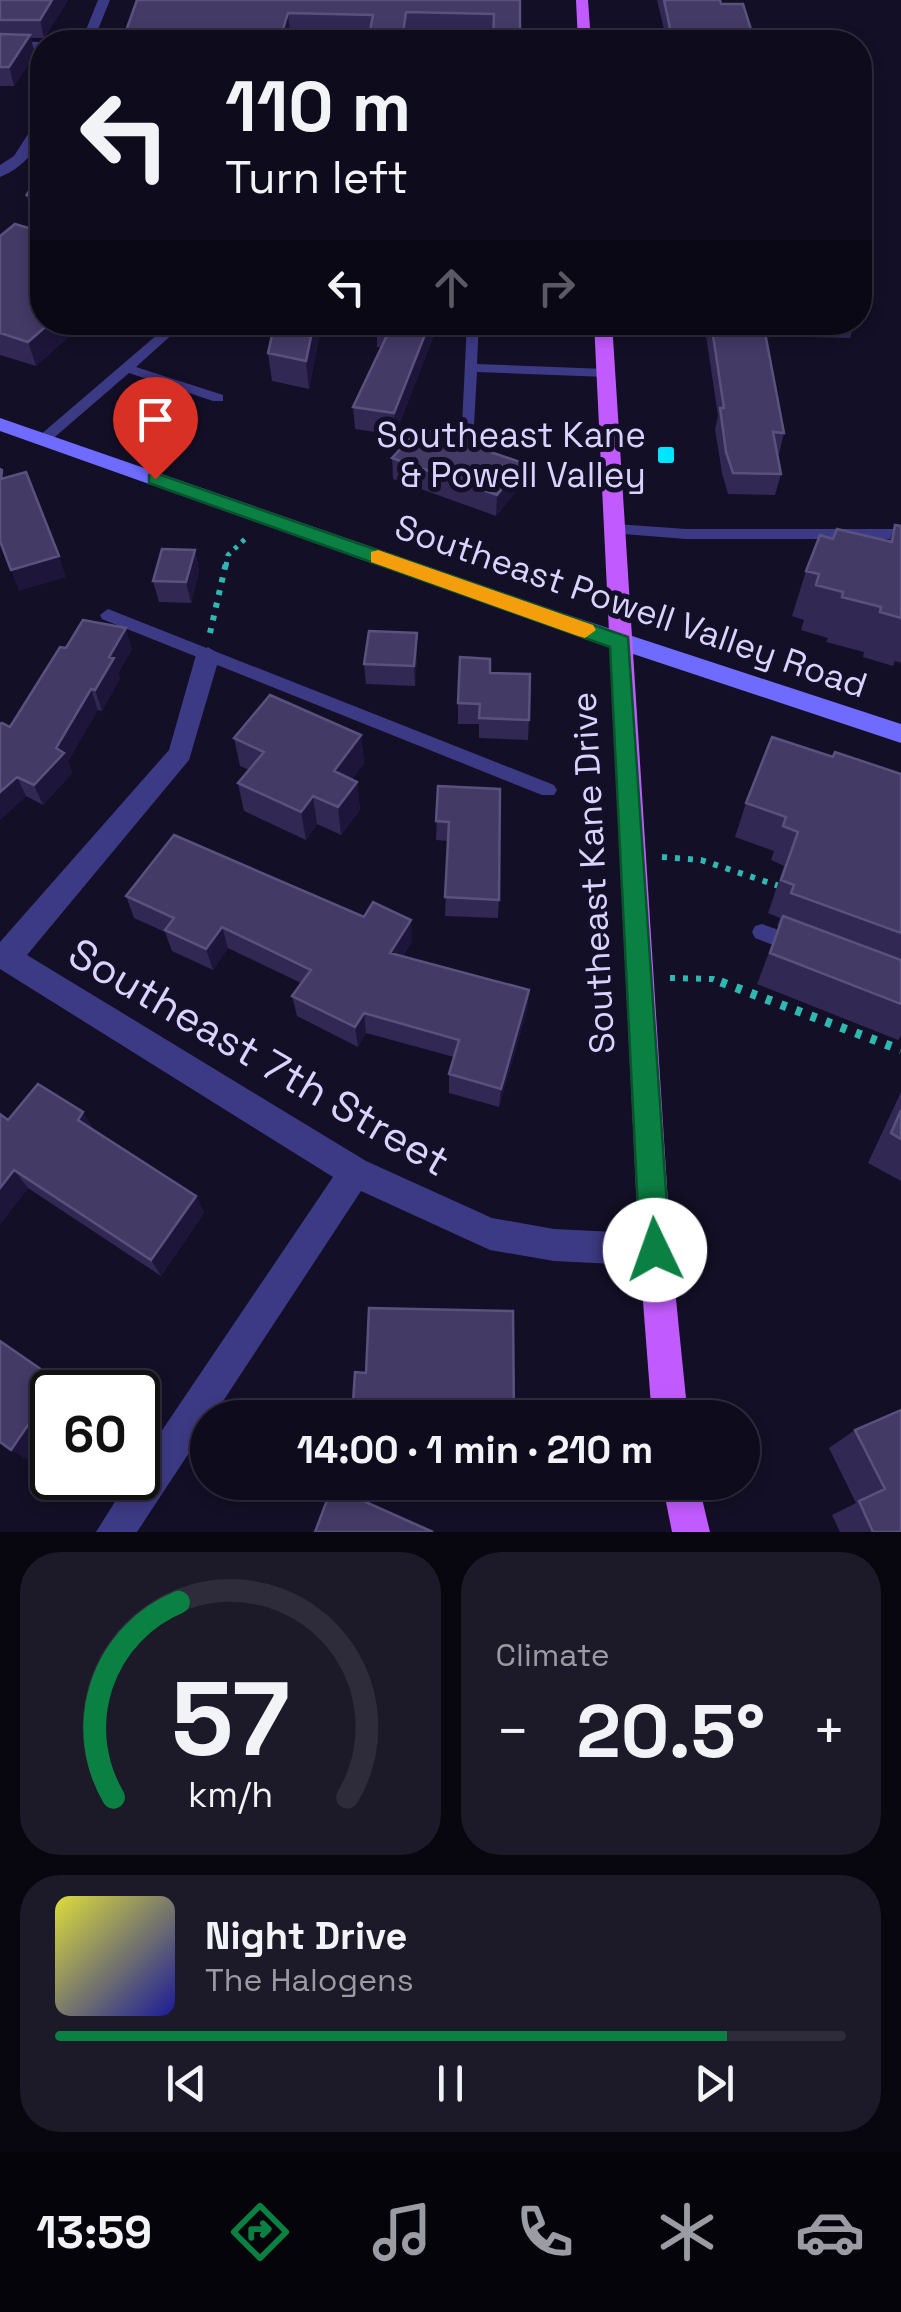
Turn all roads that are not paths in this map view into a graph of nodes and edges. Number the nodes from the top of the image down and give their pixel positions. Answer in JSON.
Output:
{"nodes":[{"id":1,"x":104,"y":0,"type":"edge"},
{"id":2,"x":582,"y":0,"type":"edge"},
{"id":3,"x":92,"y":30,"type":"edge"},
{"id":4,"x":584,"y":30,"type":"edge"},
{"id":5,"x":0,"y":45,"type":"edge"},
{"id":6,"x":30,"y":46,"type":"edge"},
{"id":7,"x":30,"y":143,"type":"edge"},
{"id":8,"x":0,"y":172,"type":"edge"},
{"id":9,"x":165,"y":335,"type":"edge"},
{"id":10,"x":472,"y":335,"type":"edge"},
{"id":11,"x":604,"y":335,"type":"edge"},
{"id":12,"x":127,"y":368,"type":"junction"},
{"id":13,"x":470,"y":368,"type":"junction"},
{"id":14,"x":606,"y":373,"type":"junction"},
{"id":15,"x":218,"y":398,"type":"dead end"},
{"id":16,"x":0,"y":424,"type":"edge"},
{"id":17,"x":44,"y":440,"type":"junction"},
{"id":18,"x":466,"y":444,"type":"edge"},
{"id":19,"x":616,"y":529,"type":"junction"},
{"id":20,"x":901,"y":534,"type":"edge"},
{"id":21,"x":108,"y":616,"type":"dead end"},
{"id":22,"x":621,"y":642,"type":"junction"},
{"id":23,"x":198,"y":651,"type":"junction"},
{"id":24,"x":901,"y":734,"type":"edge"},
{"id":25,"x":548,"y":790,"type":"dead end"},
{"id":26,"x":762,"y":932,"type":"dead end"},
{"id":27,"x":814,"y":952,"type":"edge"},
{"id":28,"x":3,"y":956,"type":"edge"},
{"id":29,"x":354,"y":1172,"type":"junction"},
{"id":30,"x":655,"y":1250,"type":"junction"},
{"id":31,"x":668,"y":1400,"type":"edge"},
{"id":32,"x":684,"y":1500,"type":"edge"},
{"id":33,"x":115,"y":1532,"type":"edge"},
{"id":34,"x":690,"y":1532,"type":"edge"}],
"edges":[{"from":1,"to":3,"type":"street"},
{"from":2,"to":4,"type":"main road"},
{"from":5,"to":6,"type":"street"},
{"from":7,"to":8,"type":"street"},
{"from":9,"to":12,"type":"lane"},
{"from":10,"to":13,"type":"lane"},
{"from":11,"to":14,"type":"main road","name":"Southeast Kane Drive"},
{"from":12,"to":15,"type":"lane"},
{"from":12,"to":17,"type":"lane"},
{"from":13,"to":14,"type":"lane"},
{"from":13,"to":18,"type":"lane"},
{"from":14,"to":19,"type":"main road","name":"Southeast Kane Drive"},
{"from":16,"to":17,"type":"main road","name":"Southeast Powell Valley Road"},
{"from":17,"to":22,"type":"main road","name":"Southeast Powell Valley Road"},
{"from":19,"to":20,"type":"lane"},
{"from":19,"to":22,"type":"main road","name":"Southeast Kane Drive"},
{"from":21,"to":23,"type":"lane"},
{"from":22,"to":24,"type":"main road","name":"Southeast Powell Valley Road"},
{"from":22,"to":30,"type":"main road","name":"Southeast Kane Drive"},
{"from":23,"to":25,"type":"lane"},
{"from":23,"to":28,"type":"street"},
{"from":26,"to":27,"type":"lane"},
{"from":28,"to":29,"type":"street","name":"Southeast 7th Street"},
{"from":29,"to":30,"type":"street","name":"Southeast 7th Street"},
{"from":29,"to":33,"type":"street"},
{"from":30,"to":31,"type":"main road","name":"Southeast Kane Drive"},
{"from":32,"to":34,"type":"main road"}]}
